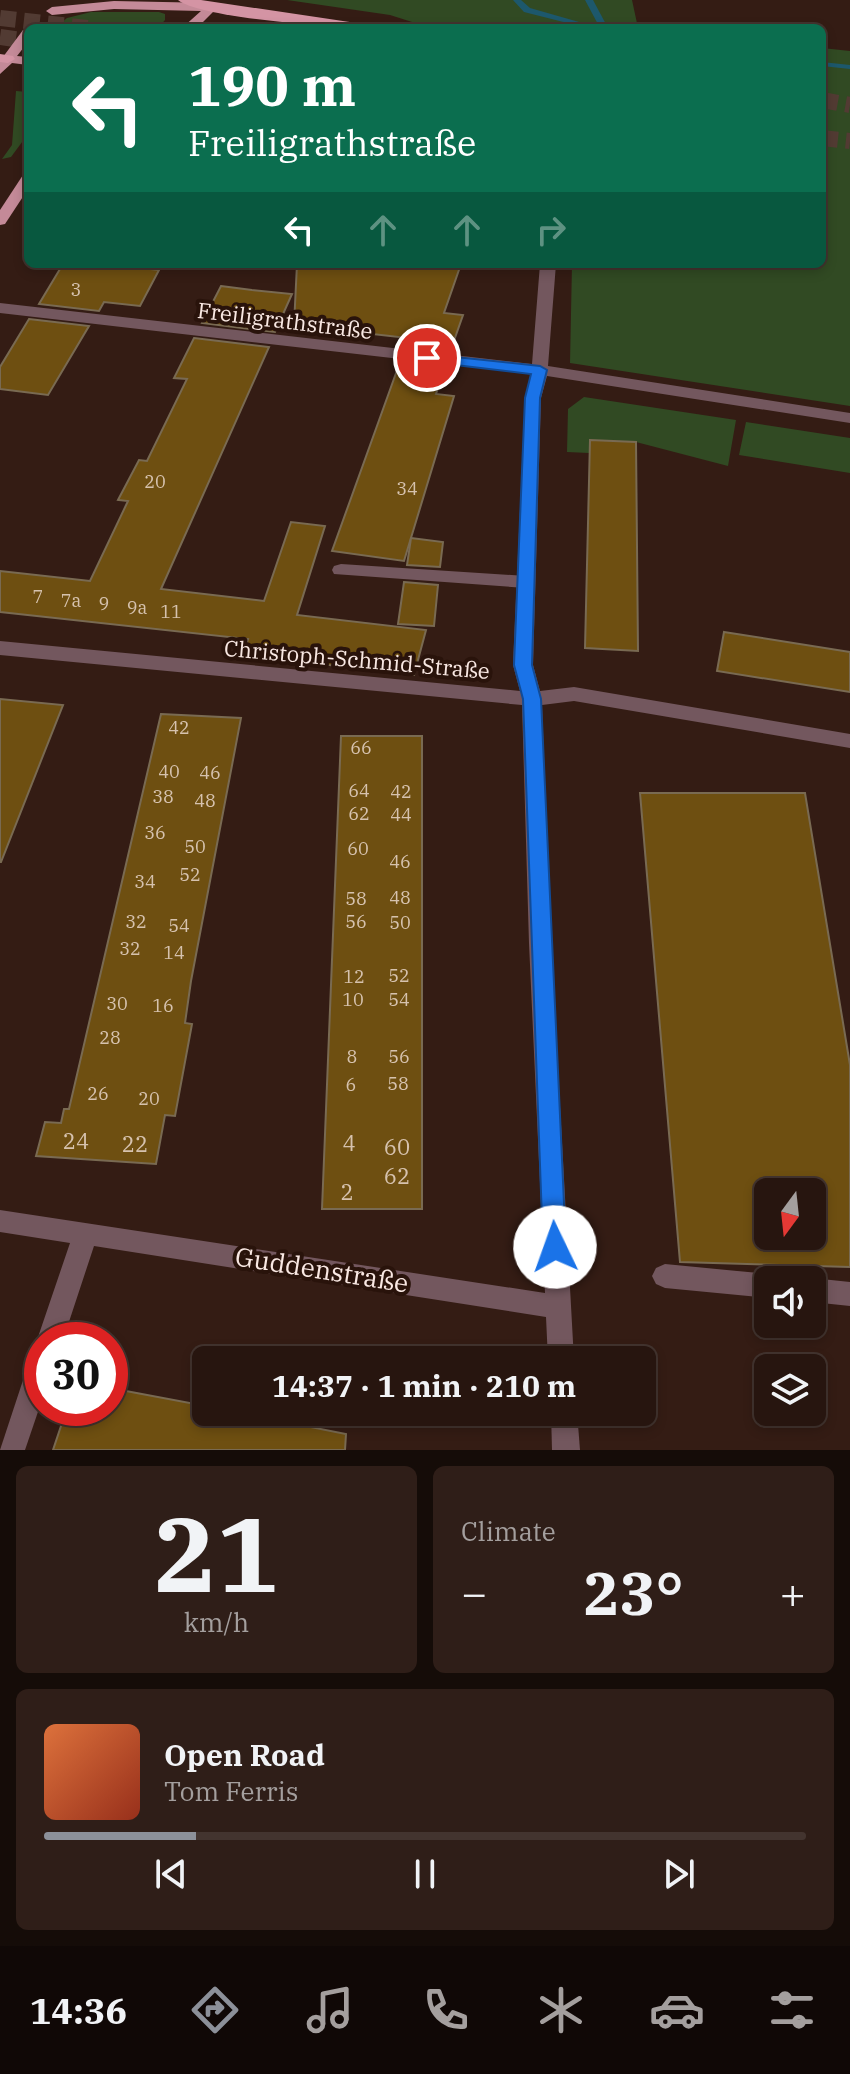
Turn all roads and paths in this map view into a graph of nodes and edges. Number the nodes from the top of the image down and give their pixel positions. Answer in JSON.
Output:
{"nodes":[{"id":1,"x":67,"y":0,"type":"edge"},
{"id":2,"x":185,"y":0,"type":"edge"},
{"id":3,"x":212,"y":7,"type":"junction"},
{"id":4,"x":52,"y":11,"type":"junction"},
{"id":5,"x":37,"y":24,"type":"edge"},
{"id":6,"x":193,"y":24,"type":"edge"},
{"id":7,"x":334,"y":24,"type":"edge"},
{"id":8,"x":24,"y":38,"type":"edge"},
{"id":9,"x":24,"y":61,"type":"edge"},
{"id":10,"x":3,"y":62,"type":"edge"},
{"id":11,"x":24,"y":184,"type":"edge"},
{"id":12,"x":0,"y":221,"type":"edge"},
{"id":13,"x":548,"y":268,"type":"edge"},
{"id":14,"x":0,"y":308,"type":"edge"},
{"id":15,"x":540,"y":370,"type":"junction"},
{"id":16,"x":850,"y":418,"type":"edge"},
{"id":17,"x":341,"y":570,"type":"dead end"},
{"id":18,"x":526,"y":582,"type":"junction"},
{"id":19,"x":0,"y":648,"type":"edge"},
{"id":20,"x":532,"y":699,"type":"junction"},
{"id":21,"x":850,"y":741,"type":"edge"},
{"id":22,"x":0,"y":1221,"type":"edge"},
{"id":23,"x":86,"y":1234,"type":"junction"},
{"id":24,"x":665,"y":1276,"type":"dead end"},
{"id":25,"x":754,"y":1285,"type":"edge"},
{"id":26,"x":826,"y":1291,"type":"edge"},
{"id":27,"x":850,"y":1294,"type":"edge"},
{"id":28,"x":558,"y":1307,"type":"junction"},
{"id":29,"x":56,"y":1322,"type":"edge"},
{"id":30,"x":560,"y":1346,"type":"edge"},
{"id":31,"x":24,"y":1413,"type":"edge"},
{"id":32,"x":565,"y":1426,"type":"edge"},
{"id":33,"x":11,"y":1450,"type":"edge"},
{"id":34,"x":566,"y":1450,"type":"edge"}],
"edges":[{"from":1,"to":4,"type":"main road"},
{"from":2,"to":3,"type":"highway"},
{"from":3,"to":4,"type":"main road"},
{"from":3,"to":6,"type":"main road"},
{"from":3,"to":7,"type":"highway"},
{"from":4,"to":5,"type":"main road"},
{"from":8,"to":10,"type":"main road"},
{"from":9,"to":10,"type":"main road"},
{"from":11,"to":12,"type":"main road"},
{"from":13,"to":15,"type":"street"},
{"from":14,"to":15,"type":"street","name":"Freiligrathstraße"},
{"from":15,"to":16,"type":"street","name":"Freiligrathstraße"},
{"from":15,"to":18,"type":"street"},
{"from":17,"to":18,"type":"street"},
{"from":18,"to":20,"type":"street"},
{"from":19,"to":20,"type":"street","name":"Christoph-Schmid-Straße"},
{"from":20,"to":21,"type":"street","name":"Christoph-Schmid-Straße"},
{"from":20,"to":28,"type":"street"},
{"from":22,"to":23,"type":"street","name":"Guddenstraße"},
{"from":23,"to":28,"type":"street","name":"Guddenstraße"},
{"from":23,"to":29,"type":"street"},
{"from":24,"to":25,"type":"street"},
{"from":26,"to":27,"type":"street"},
{"from":28,"to":30,"type":"street"},
{"from":31,"to":33,"type":"street"},
{"from":32,"to":34,"type":"street"}]}
